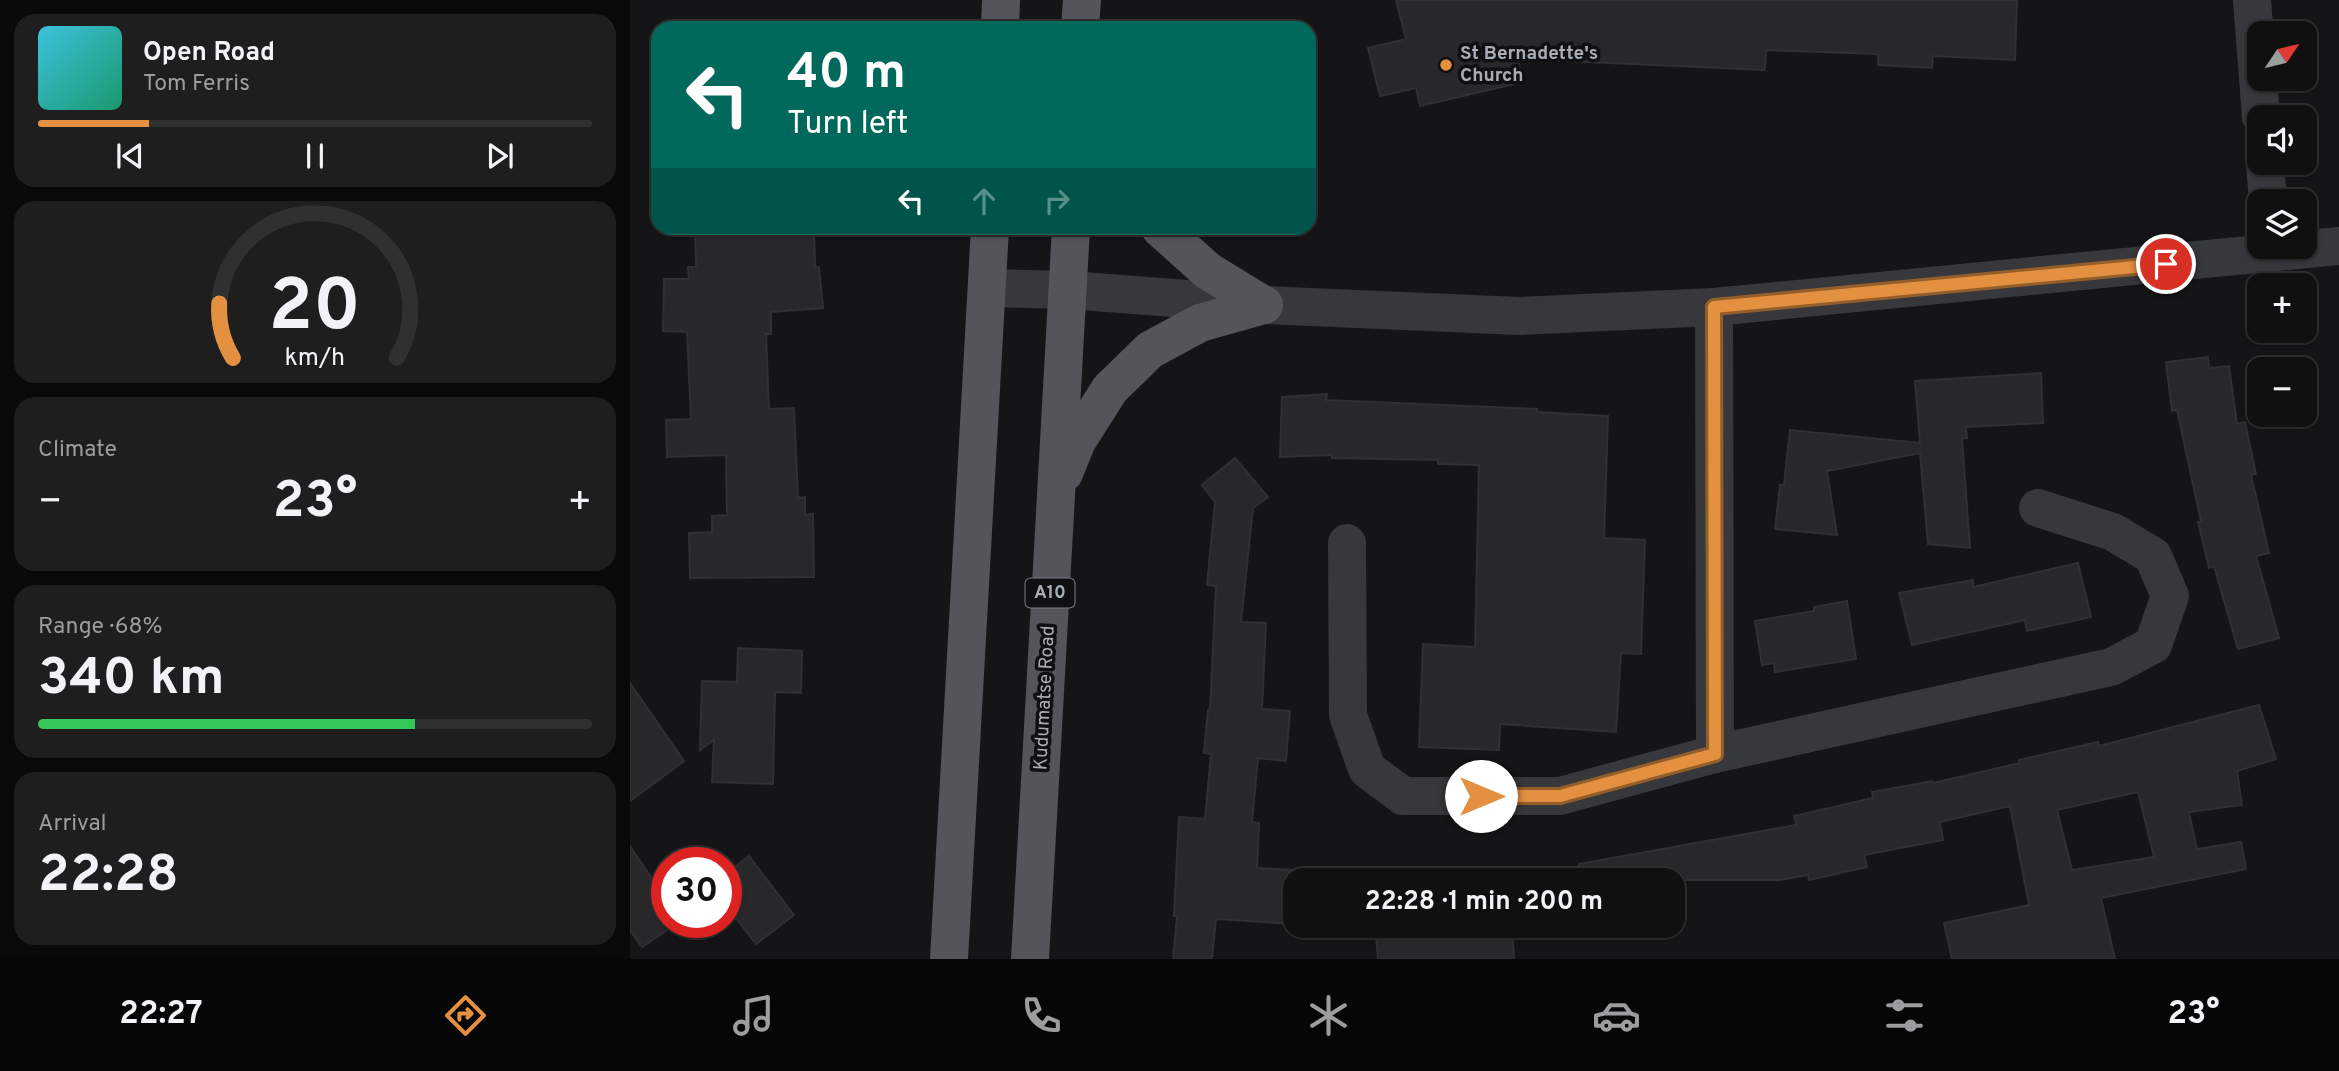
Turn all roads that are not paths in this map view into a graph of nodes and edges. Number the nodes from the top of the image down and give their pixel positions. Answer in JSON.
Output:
{"nodes":[{"id":1,"x":1001,"y":0,"type":"edge"},
{"id":2,"x":1082,"y":0,"type":"edge"},
{"id":3,"x":2252,"y":0,"type":"edge"},
{"id":4,"x":1000,"y":21,"type":"edge"},
{"id":5,"x":1080,"y":21,"type":"edge"},
{"id":6,"x":2260,"y":105,"type":"edge"},
{"id":7,"x":990,"y":235,"type":"edge"},
{"id":8,"x":1071,"y":235,"type":"edge"},
{"id":9,"x":1168,"y":235,"type":"edge"},
{"id":10,"x":2339,"y":246,"type":"edge"},
{"id":11,"x":2317,"y":247,"type":"edge"},
{"id":12,"x":2247,"y":253,"type":"edge"},
{"id":13,"x":987,"y":289,"type":"junction"},
{"id":14,"x":1069,"y":290,"type":"junction"},
{"id":15,"x":1264,"y":305,"type":"junction"},
{"id":16,"x":1714,"y":307,"type":"junction"},
{"id":17,"x":1056,"y":489,"type":"junction"},
{"id":18,"x":2038,"y":508,"type":"dead end"},
{"id":19,"x":1347,"y":542,"type":"dead end"},
{"id":20,"x":1715,"y":754,"type":"junction"},
{"id":21,"x":949,"y":959,"type":"edge"},
{"id":22,"x":1030,"y":959,"type":"edge"}],
"edges":[{"from":1,"to":4,"type":"main road"},
{"from":2,"to":5,"type":"main road"},
{"from":3,"to":6,"type":"street"},
{"from":7,"to":13,"type":"main road"},
{"from":8,"to":14,"type":"main road","name":"Kudumatse Road","number":"A10"},
{"from":9,"to":15,"type":"main road"},
{"from":10,"to":11,"type":"street"},
{"from":12,"to":16,"type":"street"},
{"from":13,"to":14,"type":"street"},
{"from":13,"to":21,"type":"main road"},
{"from":14,"to":15,"type":"street"},
{"from":14,"to":17,"type":"main road","name":"Kudumatse Road","number":"A10"},
{"from":15,"to":16,"type":"street"},
{"from":15,"to":17,"type":"main road"},
{"from":16,"to":20,"type":"street"},
{"from":17,"to":22,"type":"main road","name":"Kudumatse Road","number":"A10"},
{"from":18,"to":20,"type":"street"},
{"from":19,"to":20,"type":"street"}]}
